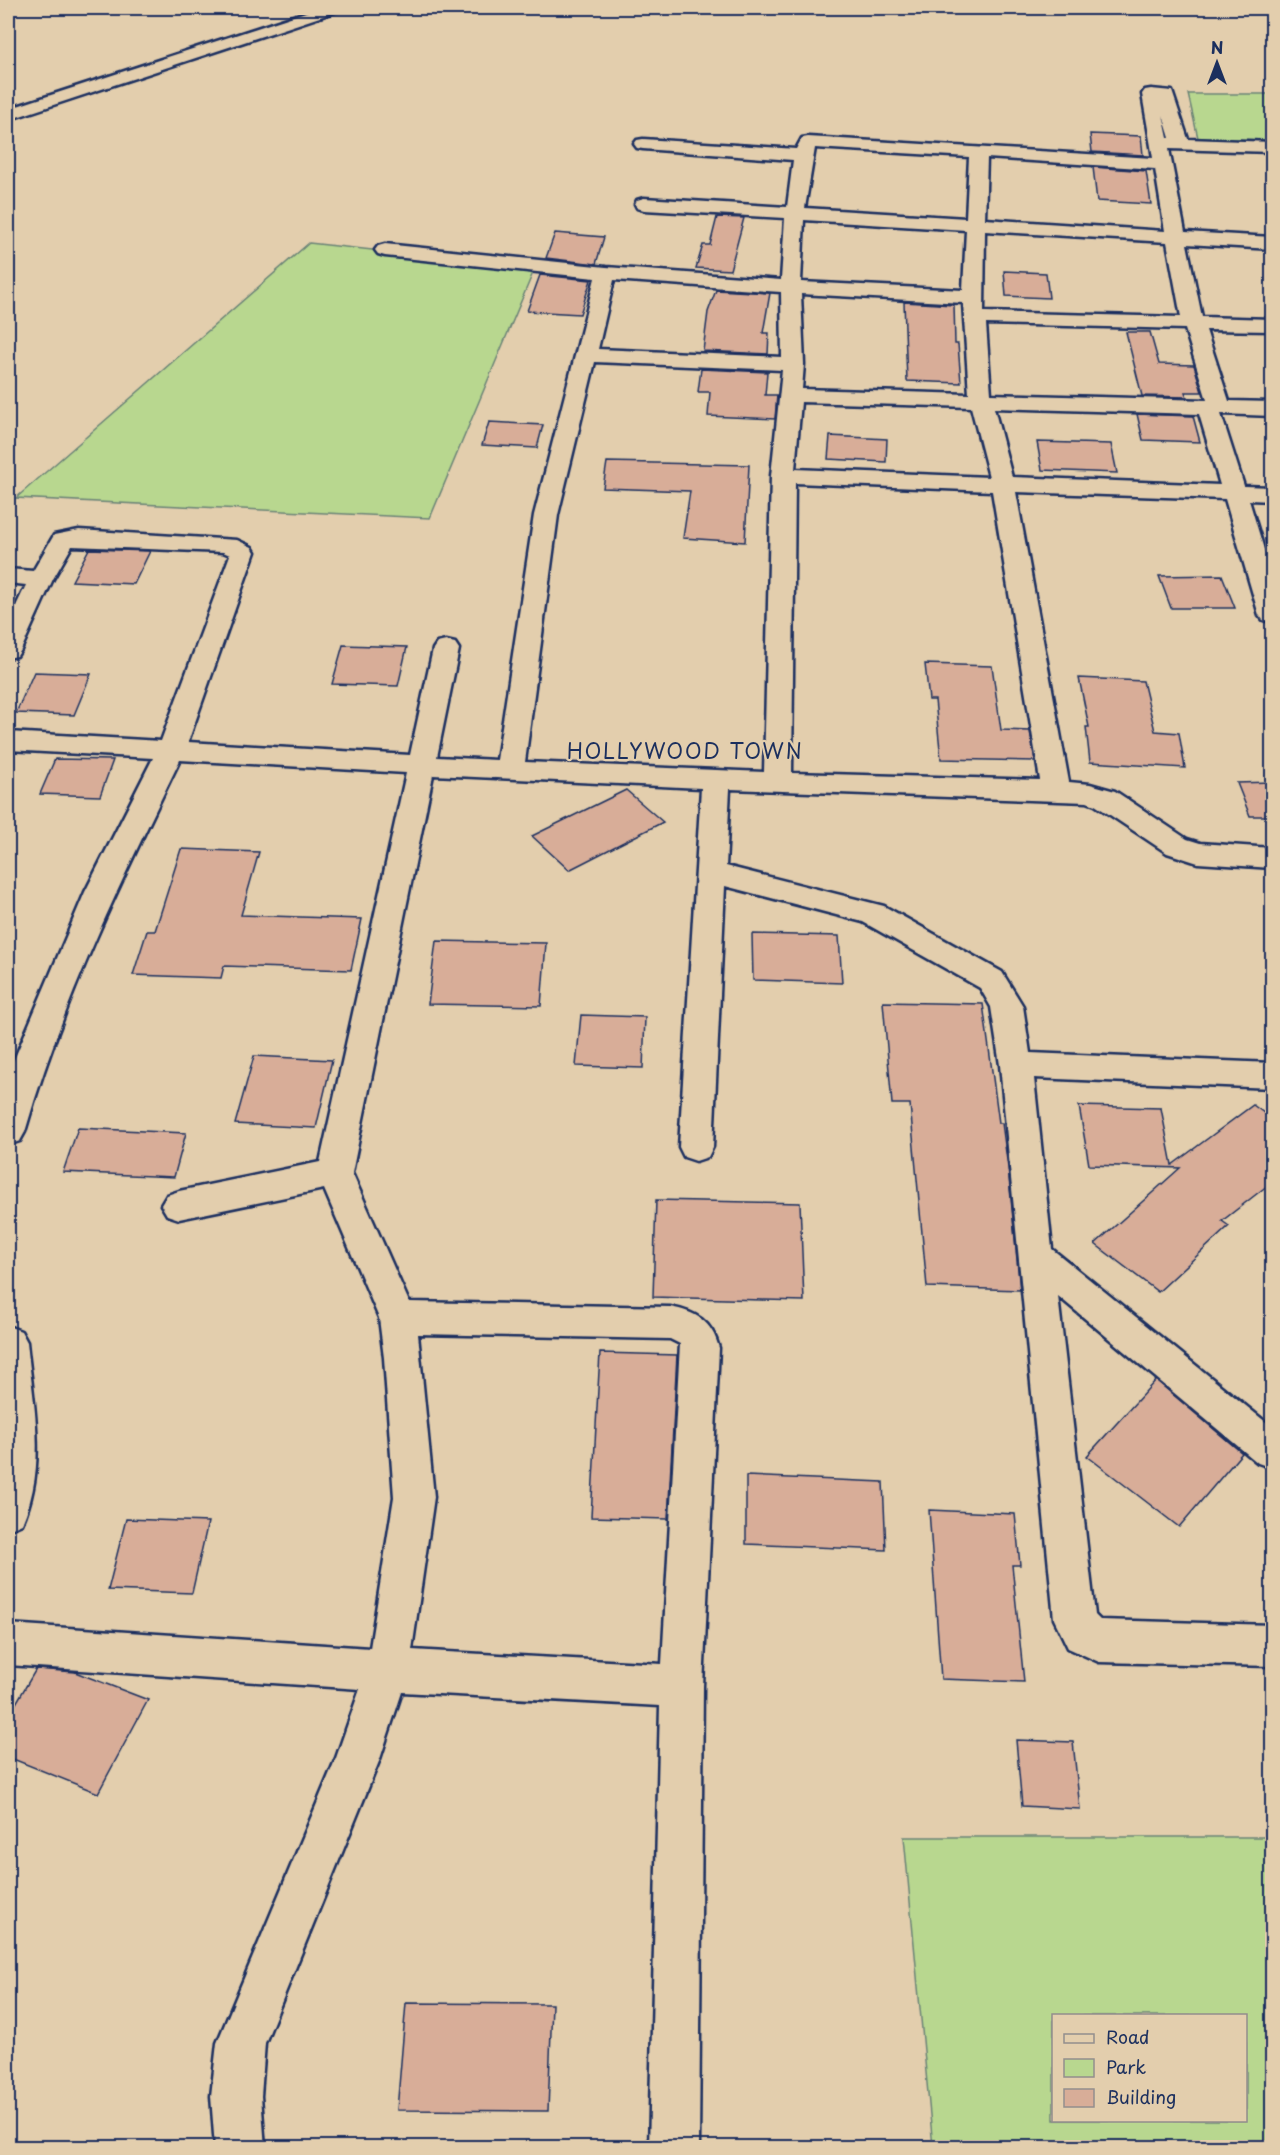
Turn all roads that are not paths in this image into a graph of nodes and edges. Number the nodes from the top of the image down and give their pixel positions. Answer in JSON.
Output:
{"nodes":[{"id":1,"x":333,"y":8,"type":"edge"},
{"id":2,"x":8,"y":115,"type":"edge"},
{"id":3,"x":643,"y":144,"type":"dead end"},
{"id":4,"x":1181,"y":144,"type":"junction"},
{"id":5,"x":1272,"y":147,"type":"edge"},
{"id":6,"x":978,"y":153,"type":"junction"},
{"id":7,"x":1162,"y":153,"type":"junction"},
{"id":8,"x":802,"y":155,"type":"junction"},
{"id":9,"x":644,"y":204,"type":"dead end"},
{"id":10,"x":795,"y":215,"type":"junction"},
{"id":11,"x":975,"y":225,"type":"junction"},
{"id":12,"x":1176,"y":238,"type":"junction"},
{"id":13,"x":1272,"y":243,"type":"edge"},
{"id":14,"x":385,"y":250,"type":"dead end"},
{"id":15,"x":606,"y":273,"type":"junction"},
{"id":16,"x":791,"y":287,"type":"junction"},
{"id":17,"x":974,"y":308,"type":"junction"},
{"id":18,"x":1194,"y":323,"type":"junction"},
{"id":19,"x":1272,"y":325,"type":"edge"},
{"id":20,"x":585,"y":355,"type":"junction"},
{"id":21,"x":793,"y":364,"type":"junction"},
{"id":22,"x":791,"y":395,"type":"junction"},
{"id":23,"x":981,"y":401,"type":"junction"},
{"id":24,"x":1214,"y":407,"type":"junction"},
{"id":25,"x":1272,"y":409,"type":"edge"},
{"id":26,"x":783,"y":476,"type":"junction"},
{"id":27,"x":1003,"y":486,"type":"junction"},
{"id":28,"x":1234,"y":493,"type":"junction"},
{"id":29,"x":1272,"y":494,"type":"edge"},
{"id":30,"x":8,"y":576,"type":"edge"},
{"id":31,"x":40,"y":579,"type":"junction"},
{"id":32,"x":1272,"y":611,"type":"edge"},
{"id":33,"x":446,"y":649,"type":"dead end"},
{"id":34,"x":8,"y":650,"type":"edge"},
{"id":35,"x":8,"y":741,"type":"edge"},
{"id":36,"x":172,"y":749,"type":"junction"},
{"id":37,"x":422,"y":764,"type":"junction"},
{"id":38,"x":510,"y":770,"type":"junction"},
{"id":39,"x":716,"y":778,"type":"junction"},
{"id":40,"x":778,"y":782,"type":"junction"},
{"id":41,"x":1056,"y":790,"type":"junction"},
{"id":42,"x":1272,"y":858,"type":"edge"},
{"id":43,"x":710,"y":872,"type":"junction"},
{"id":44,"x":1016,"y":1065,"type":"junction"},
{"id":45,"x":17,"y":1066,"type":"edge"},
{"id":46,"x":1238,"y":1075,"type":"junction"},
{"id":47,"x":1272,"y":1075,"type":"edge"},
{"id":48,"x":1272,"y":1100,"type":"edge"},
{"id":49,"x":8,"y":1132,"type":"edge"},
{"id":50,"x":696,"y":1147,"type":"dead end"},
{"id":51,"x":335,"y":1173,"type":"junction"},
{"id":52,"x":179,"y":1205,"type":"dead end"},
{"id":53,"x":1035,"y":1256,"type":"junction"},
{"id":54,"x":397,"y":1318,"type":"junction"},
{"id":55,"x":8,"y":1342,"type":"edge"},
{"id":56,"x":1272,"y":1450,"type":"edge"},
{"id":57,"x":8,"y":1511,"type":"edge"},
{"id":58,"x":8,"y":1644,"type":"edge"},
{"id":59,"x":1272,"y":1646,"type":"edge"},
{"id":60,"x":388,"y":1670,"type":"junction"},
{"id":61,"x":682,"y":1686,"type":"junction"},
{"id":62,"x":240,"y":2148,"type":"edge"},
{"id":63,"x":674,"y":2148,"type":"edge"}],
"edges":[{"from":1,"to":2,"type":"street"},
{"from":3,"to":8,"type":"street"},
{"from":4,"to":5,"type":"street"},
{"from":4,"to":7,"type":"street"},
{"from":4,"to":7,"type":"street"},
{"from":6,"to":7,"type":"street"},
{"from":6,"to":8,"type":"street"},
{"from":6,"to":11,"type":"street"},
{"from":7,"to":12,"type":"street"},
{"from":8,"to":10,"type":"street"},
{"from":9,"to":10,"type":"street"},
{"from":10,"to":11,"type":"street"},
{"from":10,"to":16,"type":"street"},
{"from":11,"to":12,"type":"street"},
{"from":11,"to":17,"type":"street"},
{"from":12,"to":13,"type":"street"},
{"from":12,"to":18,"type":"street"},
{"from":14,"to":15,"type":"street"},
{"from":15,"to":16,"type":"street"},
{"from":15,"to":20,"type":"street"},
{"from":16,"to":17,"type":"street"},
{"from":16,"to":21,"type":"street"},
{"from":17,"to":18,"type":"street"},
{"from":17,"to":23,"type":"street"},
{"from":18,"to":19,"type":"street"},
{"from":18,"to":24,"type":"street"},
{"from":20,"to":21,"type":"street"},
{"from":20,"to":38,"type":"street"},
{"from":21,"to":22,"type":"street"},
{"from":22,"to":23,"type":"street"},
{"from":22,"to":26,"type":"street"},
{"from":23,"to":24,"type":"street"},
{"from":23,"to":27,"type":"street"},
{"from":24,"to":25,"type":"street"},
{"from":24,"to":28,"type":"street"},
{"from":26,"to":27,"type":"street"},
{"from":26,"to":40,"type":"street"},
{"from":27,"to":28,"type":"street"},
{"from":27,"to":41,"type":"street"},
{"from":28,"to":29,"type":"street"},
{"from":28,"to":32,"type":"street"},
{"from":30,"to":31,"type":"street"},
{"from":31,"to":34,"type":"street"},
{"from":31,"to":36,"type":"street"},
{"from":33,"to":37,"type":"street"},
{"from":35,"to":36,"type":"street"},
{"from":36,"to":37,"type":"street"},
{"from":36,"to":45,"type":"street"},
{"from":37,"to":38,"type":"street"},
{"from":37,"to":51,"type":"street"},
{"from":38,"to":39,"type":"street"},
{"from":39,"to":40,"type":"street"},
{"from":39,"to":43,"type":"street"},
{"from":40,"to":41,"type":"street"},
{"from":41,"to":42,"type":"street"},
{"from":43,"to":44,"type":"street"},
{"from":43,"to":50,"type":"street"},
{"from":44,"to":46,"type":"street"},
{"from":44,"to":53,"type":"street"},
{"from":45,"to":49,"type":"street"},
{"from":46,"to":47,"type":"street"},
{"from":46,"to":48,"type":"street"},
{"from":51,"to":52,"type":"street"},
{"from":51,"to":54,"type":"street"},
{"from":53,"to":56,"type":"street"},
{"from":53,"to":59,"type":"street"},
{"from":54,"to":60,"type":"street"},
{"from":54,"to":61,"type":"street"},
{"from":55,"to":57,"type":"street"},
{"from":58,"to":60,"type":"street"},
{"from":60,"to":61,"type":"street"},
{"from":60,"to":62,"type":"street"},
{"from":61,"to":63,"type":"street"}]}
